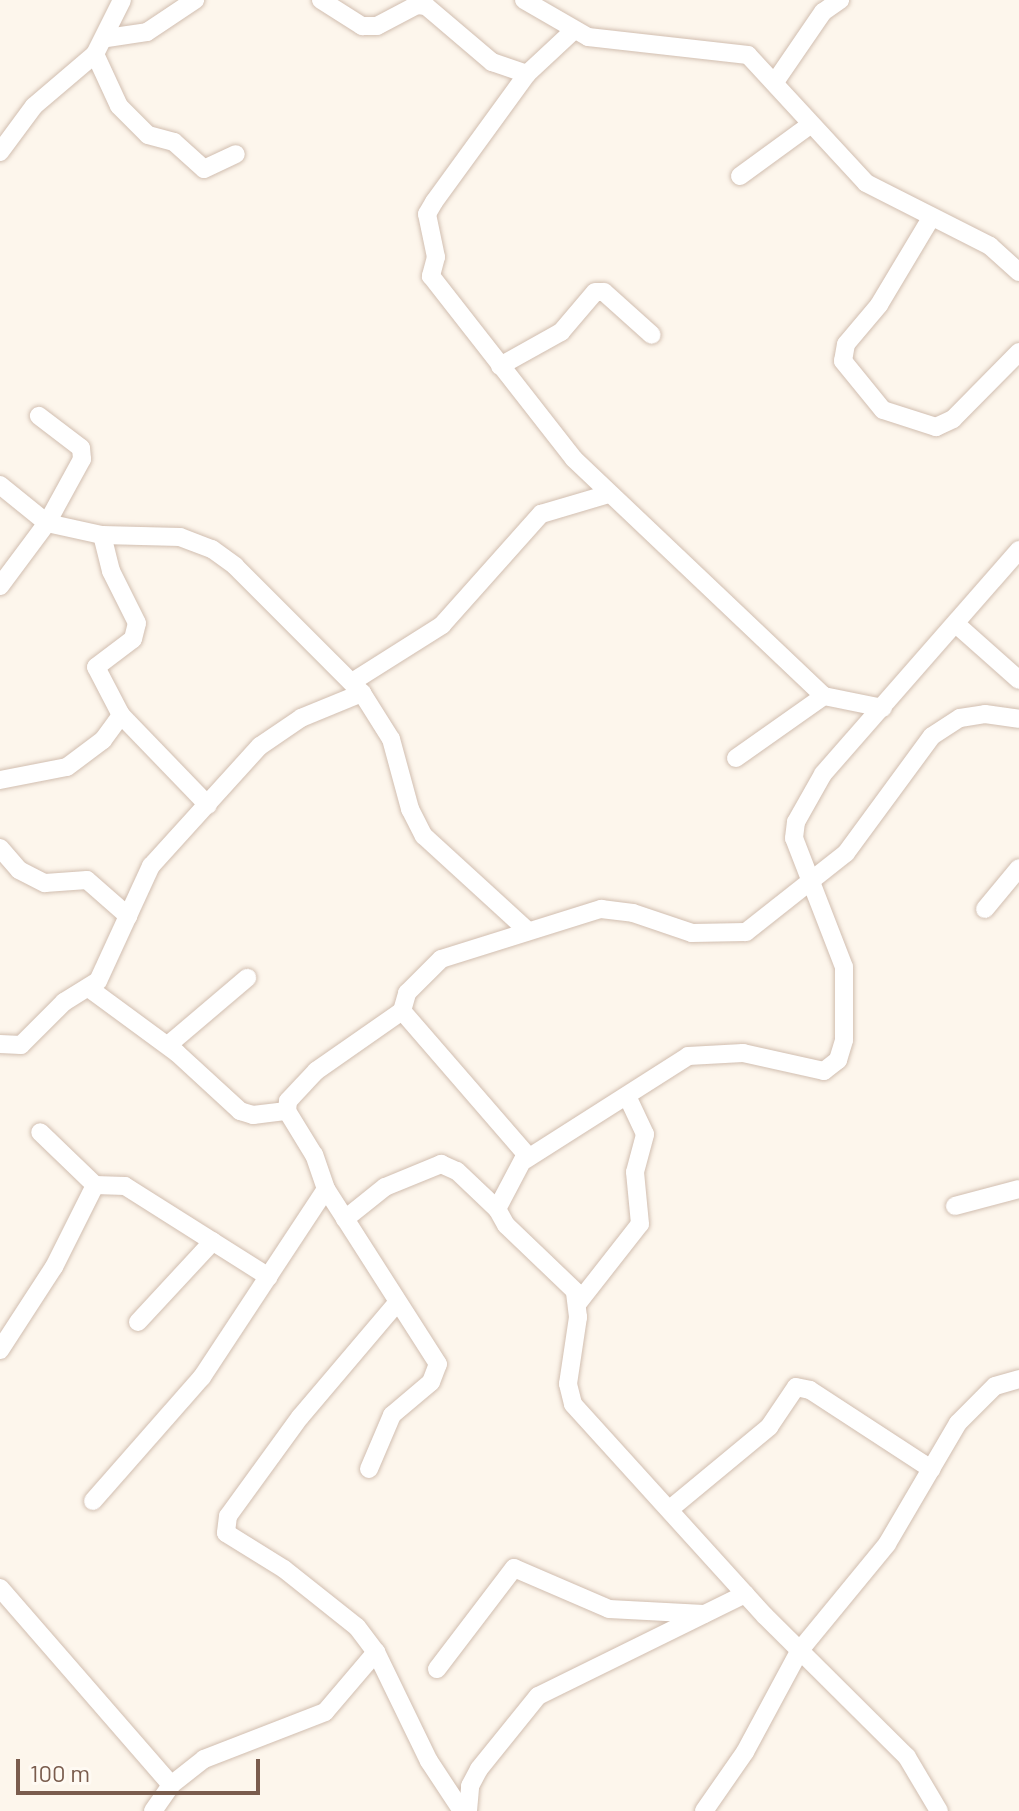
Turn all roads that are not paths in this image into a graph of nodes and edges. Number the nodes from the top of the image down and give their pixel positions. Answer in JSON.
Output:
{"nodes":[{"id":1,"x":122,"y":0,"type":"edge"},
{"id":2,"x":195,"y":0,"type":"edge"},
{"id":3,"x":321,"y":0,"type":"edge"},
{"id":4,"x":524,"y":0,"type":"edge"},
{"id":5,"x":840,"y":0,"type":"edge"},
{"id":6,"x":572,"y":32,"type":"junction"},
{"id":7,"x":107,"y":38,"type":"junction"},
{"id":8,"x":95,"y":54,"type":"junction"},
{"id":9,"x":527,"y":74,"type":"junction"},
{"id":10,"x":775,"y":82,"type":"junction"},
{"id":11,"x":810,"y":125,"type":"junction"},
{"id":12,"x":0,"y":152,"type":"edge"},
{"id":13,"x":236,"y":154,"type":"dead end"},
{"id":14,"x":740,"y":176,"type":"dead end"},
{"id":15,"x":931,"y":218,"type":"junction"},
{"id":16,"x":1019,"y":272,"type":"edge"},
{"id":17,"x":652,"y":335,"type":"dead end"},
{"id":18,"x":1019,"y":352,"type":"edge"},
{"id":19,"x":500,"y":366,"type":"junction"},
{"id":20,"x":39,"y":416,"type":"dead end"},
{"id":21,"x":0,"y":485,"type":"edge"},
{"id":22,"x":609,"y":494,"type":"junction"},
{"id":23,"x":47,"y":523,"type":"junction"},
{"id":24,"x":102,"y":535,"type":"junction"},
{"id":25,"x":1019,"y":550,"type":"edge"},
{"id":26,"x":0,"y":586,"type":"edge"},
{"id":27,"x":956,"y":624,"type":"junction"},
{"id":28,"x":1019,"y":680,"type":"edge"},
{"id":29,"x":357,"y":688,"type":"junction"},
{"id":30,"x":824,"y":696,"type":"junction"},
{"id":31,"x":883,"y":708,"type":"junction"},
{"id":32,"x":121,"y":715,"type":"junction"},
{"id":33,"x":1019,"y":719,"type":"edge"},
{"id":34,"x":736,"y":758,"type":"dead end"},
{"id":35,"x":0,"y":780,"type":"edge"},
{"id":36,"x":208,"y":805,"type":"junction"},
{"id":37,"x":0,"y":848,"type":"edge"},
{"id":38,"x":1019,"y":868,"type":"edge"},
{"id":39,"x":814,"y":880,"type":"junction"},
{"id":40,"x":985,"y":909,"type":"dead end"},
{"id":41,"x":128,"y":916,"type":"junction"},
{"id":42,"x":527,"y":930,"type":"junction"},
{"id":43,"x":247,"y":978,"type":"dead end"},
{"id":44,"x":90,"y":989,"type":"junction"},
{"id":45,"x":402,"y":1011,"type":"junction"},
{"id":46,"x":0,"y":1044,"type":"edge"},
{"id":47,"x":168,"y":1045,"type":"junction"},
{"id":48,"x":627,"y":1096,"type":"junction"},
{"id":49,"x":287,"y":1111,"type":"junction"},
{"id":50,"x":40,"y":1132,"type":"dead end"},
{"id":51,"x":525,"y":1160,"type":"junction"},
{"id":52,"x":95,"y":1185,"type":"junction"},
{"id":53,"x":326,"y":1189,"type":"junction"},
{"id":54,"x":1019,"y":1189,"type":"edge"},
{"id":55,"x":955,"y":1206,"type":"dead end"},
{"id":56,"x":497,"y":1209,"type":"junction"},
{"id":57,"x":345,"y":1219,"type":"junction"},
{"id":58,"x":213,"y":1241,"type":"junction"},
{"id":59,"x":269,"y":1277,"type":"junction"},
{"id":60,"x":578,"y":1303,"type":"junction"},
{"id":61,"x":396,"y":1304,"type":"junction"},
{"id":62,"x":138,"y":1322,"type":"dead end"},
{"id":63,"x":0,"y":1350,"type":"edge"},
{"id":64,"x":1019,"y":1379,"type":"edge"},
{"id":65,"x":369,"y":1469,"type":"dead end"},
{"id":66,"x":931,"y":1469,"type":"junction"},
{"id":67,"x":93,"y":1501,"type":"dead end"},
{"id":68,"x":670,"y":1509,"type":"junction"},
{"id":69,"x":0,"y":1588,"type":"edge"},
{"id":70,"x":745,"y":1594,"type":"junction"},
{"id":71,"x":706,"y":1614,"type":"junction"},
{"id":72,"x":800,"y":1650,"type":"junction"},
{"id":73,"x":376,"y":1652,"type":"junction"},
{"id":74,"x":437,"y":1669,"type":"dead end"},
{"id":75,"x":171,"y":1785,"type":"junction"},
{"id":76,"x":153,"y":1811,"type":"edge"},
{"id":77,"x":465,"y":1811,"type":"edge"},
{"id":78,"x":704,"y":1811,"type":"edge"},
{"id":79,"x":939,"y":1811,"type":"edge"}],
"edges":[{"from":1,"to":7,"type":"street"},
{"from":2,"to":7,"type":"street"},
{"from":3,"to":9,"type":"street"},
{"from":4,"to":6,"type":"street"},
{"from":5,"to":10,"type":"street"},
{"from":6,"to":9,"type":"street"},
{"from":6,"to":10,"type":"street"},
{"from":7,"to":8,"type":"street"},
{"from":8,"to":12,"type":"street"},
{"from":8,"to":13,"type":"street"},
{"from":9,"to":19,"type":"street"},
{"from":10,"to":11,"type":"street"},
{"from":11,"to":14,"type":"street"},
{"from":11,"to":15,"type":"street"},
{"from":15,"to":16,"type":"street"},
{"from":15,"to":18,"type":"street"},
{"from":17,"to":19,"type":"street"},
{"from":19,"to":22,"type":"street"},
{"from":20,"to":23,"type":"street"},
{"from":21,"to":23,"type":"street"},
{"from":22,"to":29,"type":"street"},
{"from":22,"to":30,"type":"street"},
{"from":23,"to":24,"type":"street"},
{"from":23,"to":26,"type":"street"},
{"from":24,"to":29,"type":"street"},
{"from":24,"to":32,"type":"street"},
{"from":25,"to":27,"type":"street"},
{"from":27,"to":28,"type":"street"},
{"from":27,"to":31,"type":"street"},
{"from":29,"to":36,"type":"street"},
{"from":29,"to":42,"type":"street"},
{"from":30,"to":31,"type":"street"},
{"from":30,"to":34,"type":"street"},
{"from":31,"to":39,"type":"street"},
{"from":32,"to":35,"type":"street"},
{"from":32,"to":36,"type":"street"},
{"from":33,"to":39,"type":"street"},
{"from":36,"to":41,"type":"street"},
{"from":37,"to":41,"type":"street"},
{"from":38,"to":40,"type":"street"},
{"from":39,"to":42,"type":"street"},
{"from":39,"to":48,"type":"street"},
{"from":41,"to":44,"type":"street"},
{"from":42,"to":45,"type":"street"},
{"from":43,"to":47,"type":"street"},
{"from":44,"to":46,"type":"street"},
{"from":44,"to":47,"type":"street"},
{"from":45,"to":49,"type":"street"},
{"from":45,"to":51,"type":"street"},
{"from":47,"to":49,"type":"street"},
{"from":48,"to":51,"type":"street"},
{"from":48,"to":60,"type":"street"},
{"from":49,"to":53,"type":"street"},
{"from":50,"to":52,"type":"street"},
{"from":51,"to":56,"type":"street"},
{"from":52,"to":58,"type":"street"},
{"from":52,"to":63,"type":"street"},
{"from":53,"to":57,"type":"street"},
{"from":53,"to":59,"type":"street"},
{"from":54,"to":55,"type":"street"},
{"from":56,"to":57,"type":"street"},
{"from":56,"to":60,"type":"street"},
{"from":57,"to":61,"type":"street"},
{"from":58,"to":59,"type":"street"},
{"from":58,"to":62,"type":"street"},
{"from":59,"to":67,"type":"street"},
{"from":60,"to":68,"type":"street"},
{"from":61,"to":65,"type":"street"},
{"from":61,"to":73,"type":"street"},
{"from":64,"to":66,"type":"street"},
{"from":66,"to":68,"type":"street"},
{"from":66,"to":72,"type":"street"},
{"from":68,"to":70,"type":"street"},
{"from":69,"to":75,"type":"street"},
{"from":70,"to":71,"type":"street"},
{"from":70,"to":72,"type":"street"},
{"from":71,"to":74,"type":"street"},
{"from":71,"to":77,"type":"street"},
{"from":72,"to":78,"type":"street"},
{"from":72,"to":79,"type":"street"},
{"from":73,"to":75,"type":"street"},
{"from":73,"to":77,"type":"street"},
{"from":75,"to":76,"type":"street"}]}
